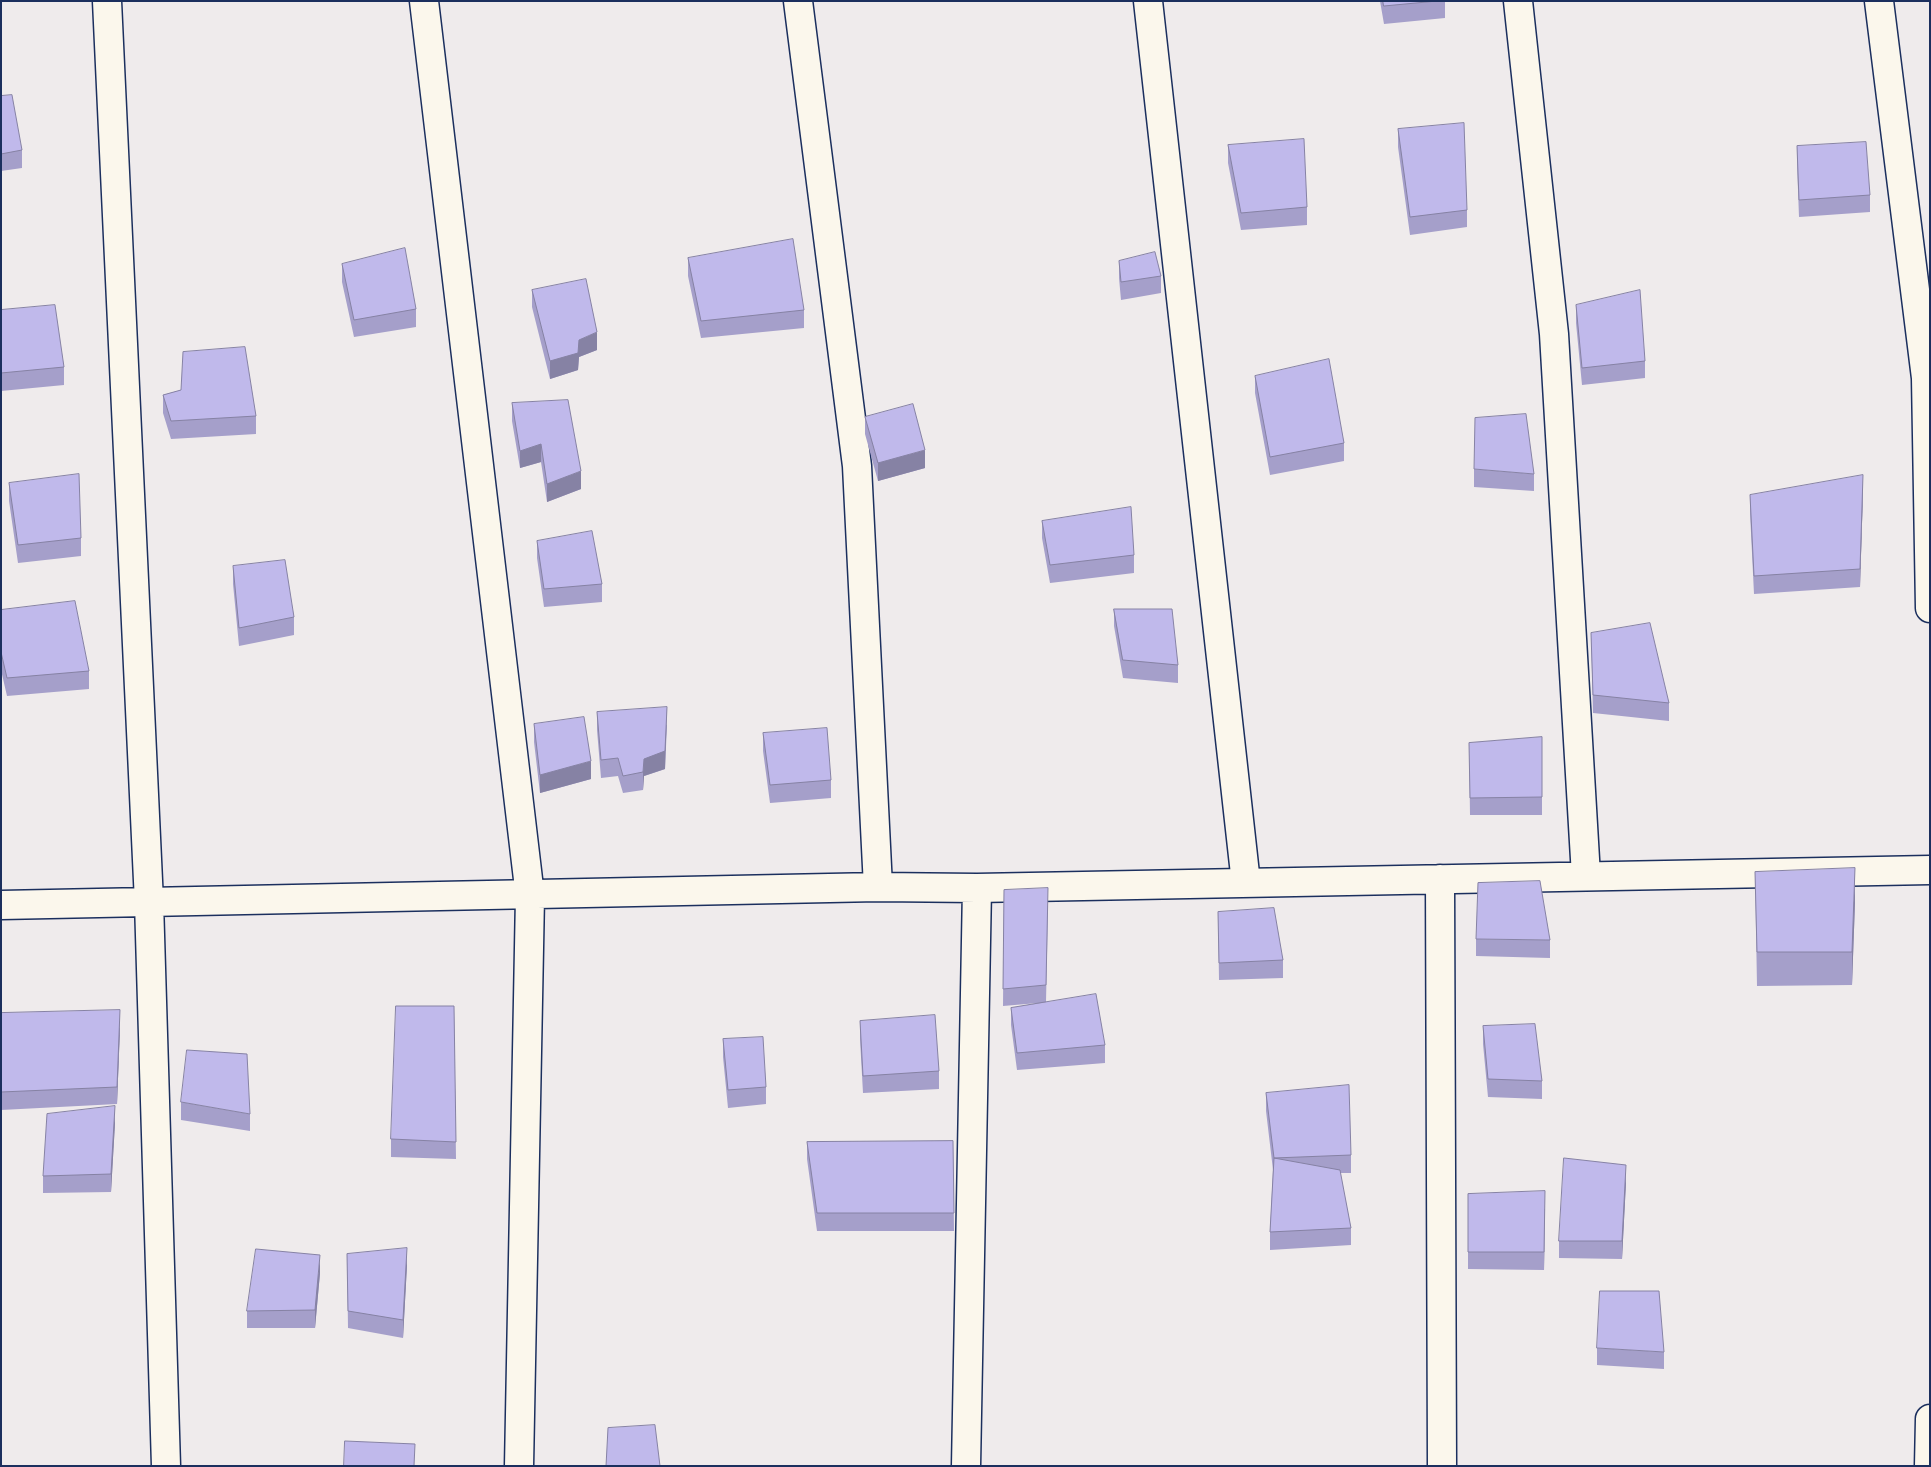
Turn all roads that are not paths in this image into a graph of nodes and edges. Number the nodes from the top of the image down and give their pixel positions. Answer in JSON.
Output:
{"nodes":[{"id":1,"x":107,"y":1,"type":"edge"},
{"id":2,"x":424,"y":1,"type":"edge"},
{"id":3,"x":798,"y":1,"type":"edge"},
{"id":4,"x":1148,"y":1,"type":"edge"},
{"id":5,"x":1518,"y":1,"type":"edge"},
{"id":6,"x":1880,"y":1,"type":"edge"},
{"id":7,"x":1930,"y":608,"type":"edge"},
{"id":8,"x":1930,"y":870,"type":"edge"},
{"id":9,"x":1586,"y":876,"type":"junction"},
{"id":10,"x":1440,"y":879,"type":"junction"},
{"id":11,"x":1246,"y":883,"type":"junction"},
{"id":12,"x":878,"y":887,"type":"junction"},
{"id":13,"x":977,"y":888,"type":"junction"},
{"id":14,"x":530,"y":896,"type":"junction"},
{"id":15,"x":149,"y":902,"type":"junction"},
{"id":16,"x":1,"y":905,"type":"edge"},
{"id":17,"x":1930,"y":1419,"type":"edge"},
{"id":18,"x":166,"y":1466,"type":"edge"},
{"id":19,"x":519,"y":1466,"type":"edge"},
{"id":20,"x":966,"y":1466,"type":"edge"},
{"id":21,"x":1442,"y":1466,"type":"edge"},
{"id":22,"x":1929,"y":1466,"type":"edge"}],
"edges":[{"from":1,"to":15,"type":"street"},
{"from":2,"to":14,"type":"street"},
{"from":3,"to":12,"type":"street"},
{"from":4,"to":11,"type":"street"},
{"from":5,"to":9,"type":"street"},
{"from":6,"to":7,"type":"street"},
{"from":8,"to":9,"type":"street"},
{"from":9,"to":10,"type":"street"},
{"from":10,"to":11,"type":"street"},
{"from":10,"to":21,"type":"street"},
{"from":11,"to":13,"type":"street"},
{"from":12,"to":13,"type":"street"},
{"from":12,"to":14,"type":"street"},
{"from":13,"to":20,"type":"street"},
{"from":14,"to":15,"type":"street"},
{"from":14,"to":19,"type":"street"},
{"from":15,"to":16,"type":"street"},
{"from":15,"to":18,"type":"street"},
{"from":17,"to":22,"type":"street"}]}
